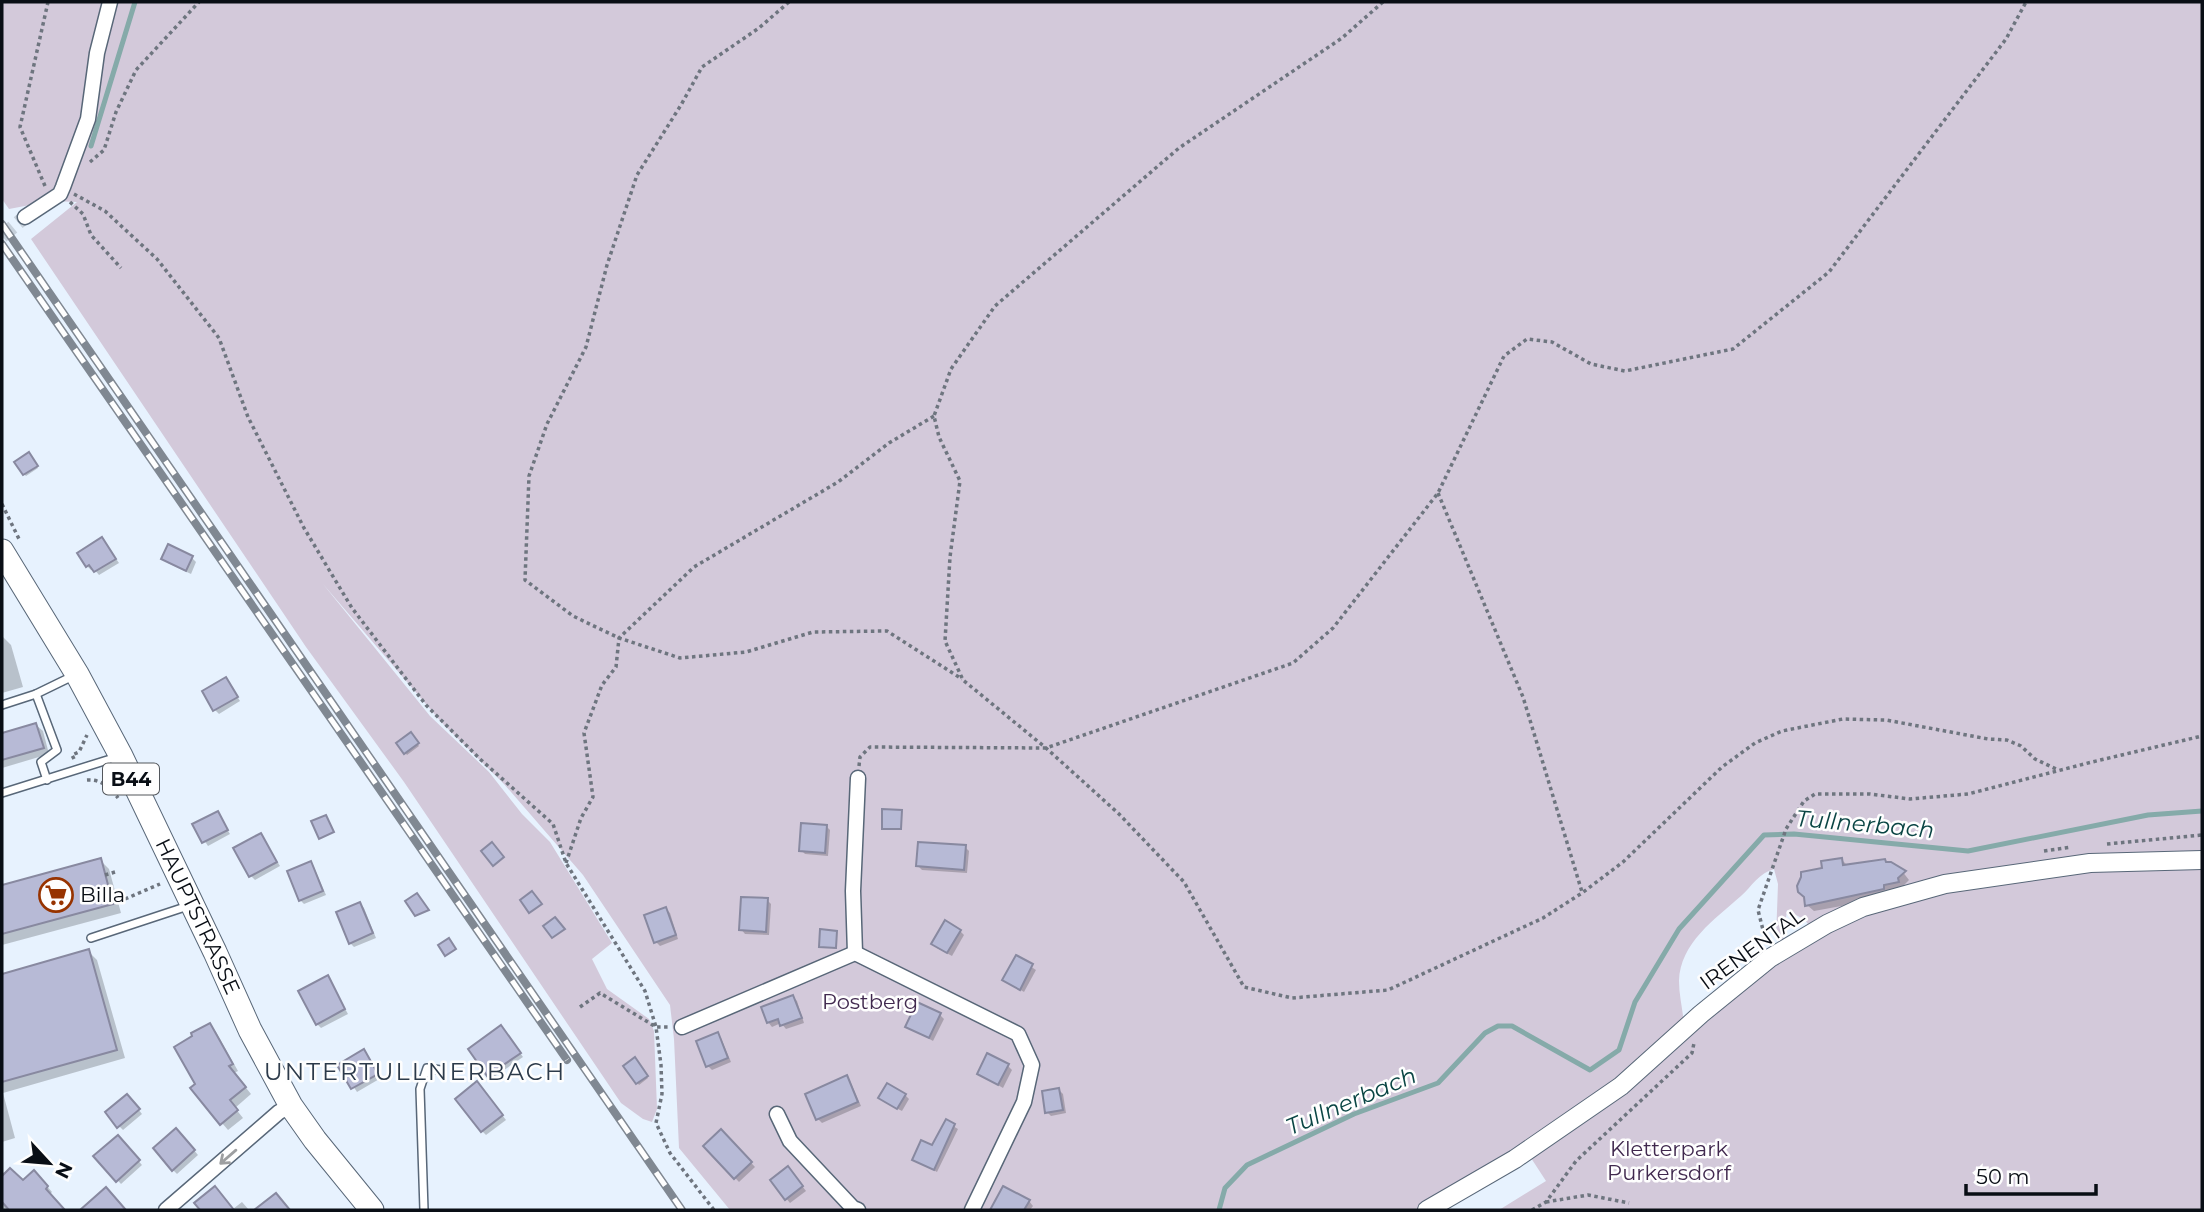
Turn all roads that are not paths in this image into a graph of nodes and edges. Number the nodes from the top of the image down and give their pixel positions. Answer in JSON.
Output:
{"nodes":[{"id":1,"x":110,"y":2,"type":"edge"},
{"id":2,"x":25,"y":216,"type":"tunnel mouth"},
{"id":3,"x":2,"y":551,"type":"edge"},
{"id":4,"x":77,"y":674,"type":"junction"},
{"id":5,"x":36,"y":694,"type":"junction"},
{"id":6,"x":2,"y":705,"type":"edge"},
{"id":7,"x":121,"y":756,"type":"junction"},
{"id":8,"x":858,"y":778,"type":"road end"},
{"id":9,"x":47,"y":780,"type":"junction"},
{"id":10,"x":2,"y":793,"type":"edge"},
{"id":11,"x":2202,"y":860,"type":"edge"},
{"id":12,"x":192,"y":904,"type":"junction"},
{"id":13,"x":91,"y":938,"type":"dead end"},
{"id":14,"x":855,"y":953,"type":"junction"},
{"id":15,"x":682,"y":1027,"type":"road end"},
{"id":16,"x":441,"y":1070,"type":"dead end"},
{"id":17,"x":292,"y":1106,"type":"junction"},
{"id":18,"x":777,"y":1114,"type":"dead end"},
{"id":19,"x":166,"y":1210,"type":"edge"},
{"id":20,"x":372,"y":1210,"type":"edge"},
{"id":21,"x":424,"y":1210,"type":"edge"},
{"id":22,"x":858,"y":1210,"type":"edge"},
{"id":23,"x":972,"y":1210,"type":"edge"},
{"id":24,"x":1427,"y":1210,"type":"edge"}],
"edges":[{"from":1,"to":2,"type":"street"},
{"from":3,"to":4,"type":"main road","name":"HAUPTSTRASSE","number":"B44"},
{"from":4,"to":5,"type":"lane"},
{"from":4,"to":7,"type":"main road","name":"HAUPTSTRASSE","number":"B44"},
{"from":5,"to":6,"type":"lane"},
{"from":5,"to":9,"type":"lane"},
{"from":7,"to":9,"type":"lane"},
{"from":7,"to":12,"type":"main road","name":"HAUPTSTRASSE","number":"B44"},
{"from":8,"to":14,"type":"street"},
{"from":9,"to":10,"type":"lane"},
{"from":11,"to":24,"type":"street","name":"IRENENTAL"},
{"from":12,"to":13,"type":"lane"},
{"from":12,"to":17,"type":"main road","name":"HAUPTSTRASSE","number":"B44"},
{"from":14,"to":15,"type":"street"},
{"from":14,"to":23,"type":"street"},
{"from":16,"to":21,"type":"lane"},
{"from":17,"to":19,"type":"street","one_way":true},
{"from":17,"to":20,"type":"main road","name":"HAUPTSTRASSE","number":"B44"},
{"from":18,"to":22,"type":"street"}]}
